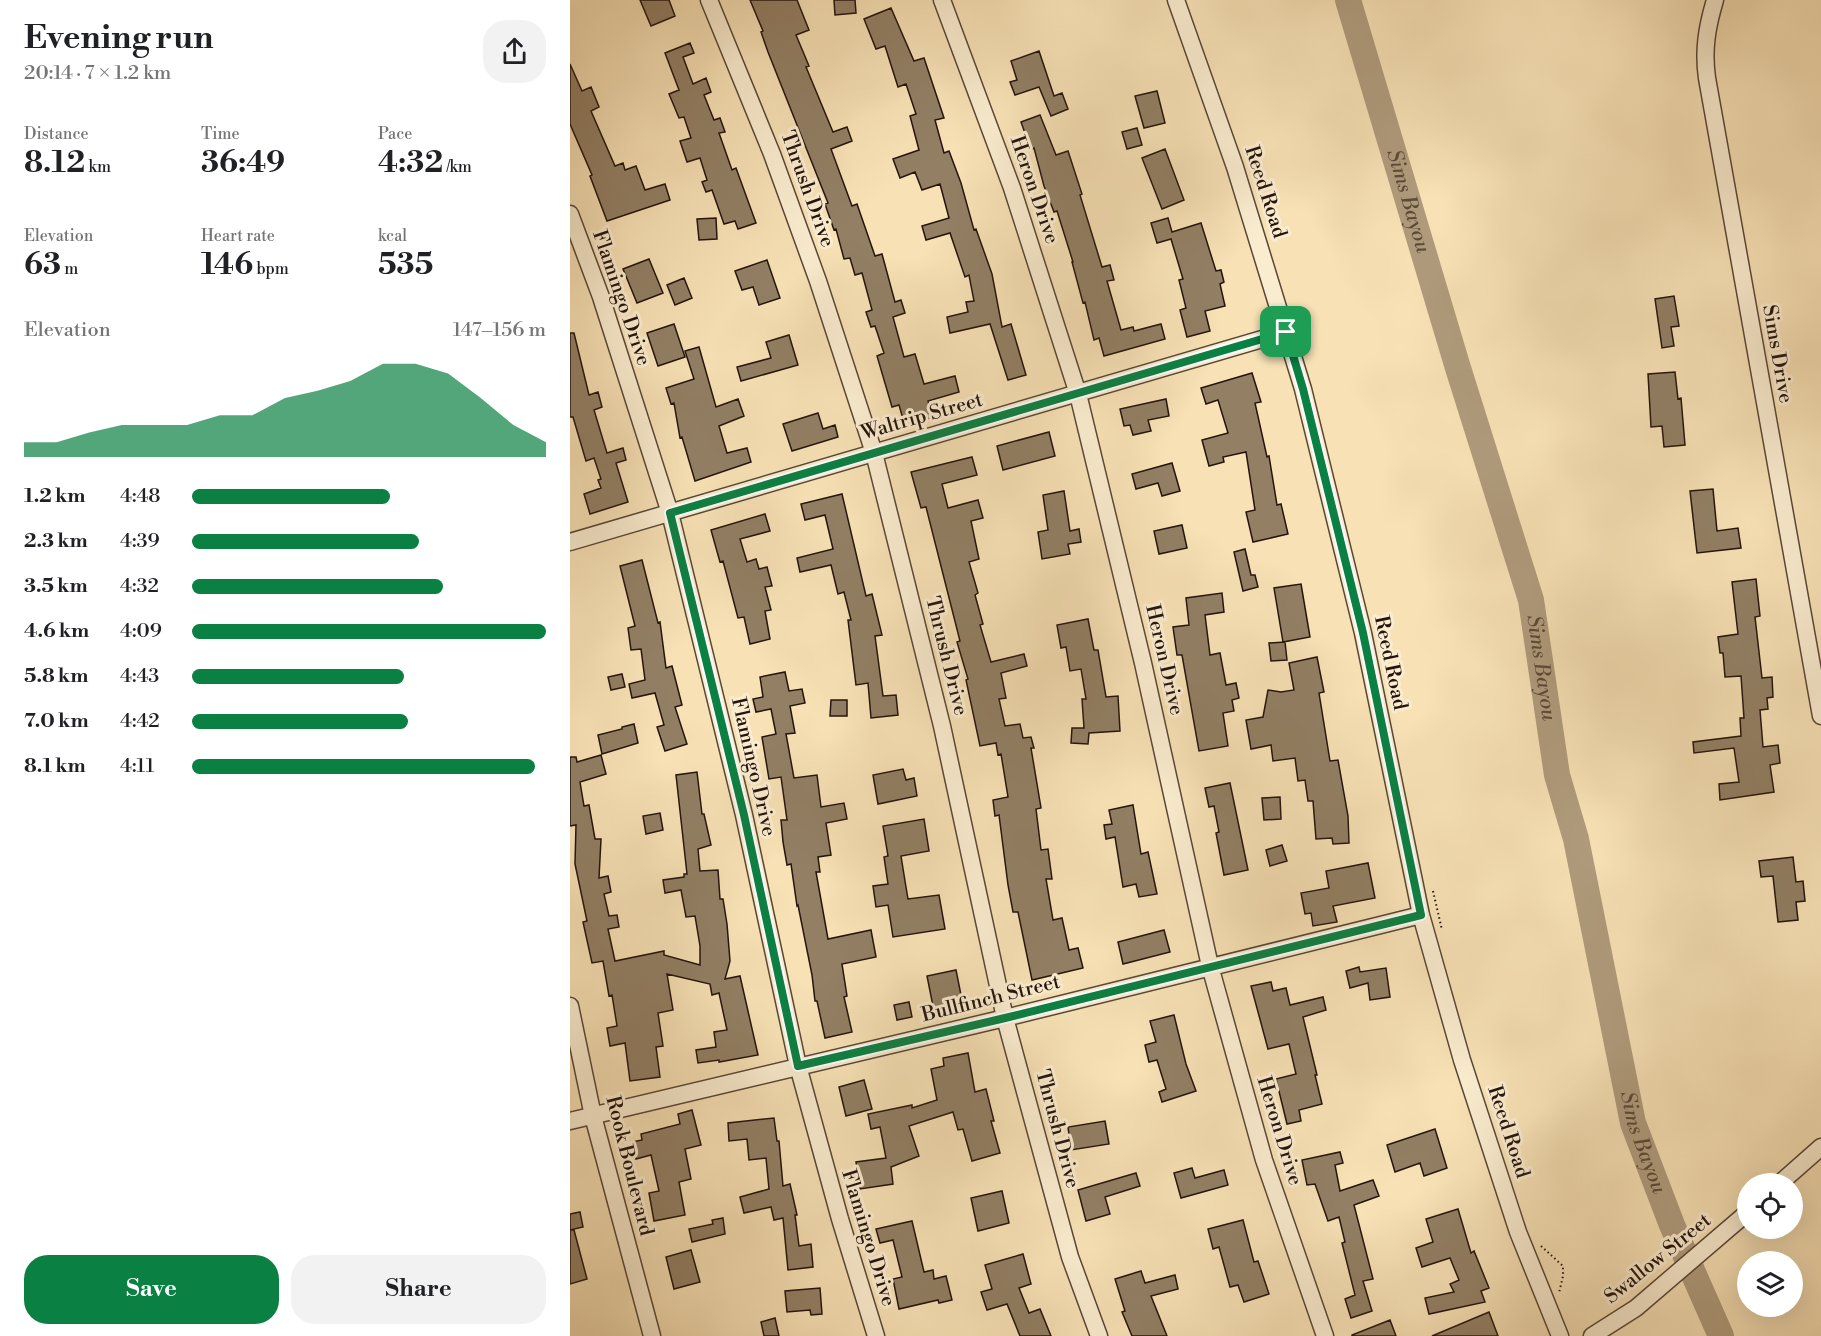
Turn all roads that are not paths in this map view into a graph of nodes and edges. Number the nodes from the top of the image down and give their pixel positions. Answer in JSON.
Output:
{"nodes":[{"id":1,"x":709,"y":0,"type":"edge"},
{"id":2,"x":942,"y":0,"type":"edge"},
{"id":3,"x":1176,"y":0,"type":"edge"},
{"id":4,"x":1715,"y":0,"type":"edge"},
{"id":5,"x":570,"y":214,"type":"edge"},
{"id":6,"x":1286,"y":332,"type":"junction"},
{"id":7,"x":1078,"y":394,"type":"junction"},
{"id":8,"x":874,"y":453,"type":"junction"},
{"id":9,"x":670,"y":513,"type":"junction"},
{"id":10,"x":570,"y":542,"type":"edge"},
{"id":11,"x":1821,"y":716,"type":"edge"},
{"id":12,"x":1421,"y":915,"type":"junction"},
{"id":13,"x":1210,"y":966,"type":"junction"},
{"id":14,"x":570,"y":1006,"type":"edge"},
{"id":15,"x":1005,"y":1018,"type":"junction"},
{"id":16,"x":798,"y":1066,"type":"junction"},
{"id":17,"x":592,"y":1116,"type":"junction"},
{"id":18,"x":570,"y":1121,"type":"edge"},
{"id":19,"x":1821,"y":1147,"type":"edge"},
{"id":20,"x":1791,"y":1173,"type":"edge"},
{"id":21,"x":1737,"y":1221,"type":"edge"},
{"id":22,"x":652,"y":1336,"type":"edge"},
{"id":23,"x":876,"y":1336,"type":"edge"},
{"id":24,"x":1099,"y":1336,"type":"edge"},
{"id":25,"x":1325,"y":1336,"type":"edge"},
{"id":26,"x":1560,"y":1336,"type":"edge"},
{"id":27,"x":1592,"y":1336,"type":"edge"}],
"edges":[{"from":1,"to":8,"type":"street","name":"Thrush Drive"},
{"from":2,"to":7,"type":"street","name":"Heron Drive"},
{"from":3,"to":6,"type":"street","name":"Reed Road"},
{"from":4,"to":11,"type":"street","name":"Sims Drive"},
{"from":5,"to":9,"type":"street","name":"Flamingo Drive"},
{"from":6,"to":7,"type":"street","name":"Waltrip Street"},
{"from":6,"to":12,"type":"street","name":"Reed Road"},
{"from":7,"to":8,"type":"street","name":"Waltrip Street"},
{"from":7,"to":13,"type":"street","name":"Heron Drive"},
{"from":8,"to":9,"type":"street","name":"Waltrip Street"},
{"from":8,"to":15,"type":"street","name":"Thrush Drive"},
{"from":9,"to":10,"type":"street","name":"Waltrip Street"},
{"from":9,"to":16,"type":"street","name":"Flamingo Drive"},
{"from":12,"to":13,"type":"street","name":"Bullfinch Street"},
{"from":12,"to":26,"type":"street","name":"Reed Road"},
{"from":13,"to":15,"type":"street","name":"Bullfinch Street"},
{"from":13,"to":25,"type":"street","name":"Heron Drive"},
{"from":14,"to":17,"type":"street","name":"Rook Boulevard"},
{"from":15,"to":16,"type":"street","name":"Bullfinch Street"},
{"from":15,"to":24,"type":"street","name":"Thrush Drive"},
{"from":16,"to":17,"type":"street","name":"Bullfinch Street"},
{"from":16,"to":23,"type":"street","name":"Flamingo Drive"},
{"from":17,"to":18,"type":"street","name":"Bullfinch Street"},
{"from":17,"to":22,"type":"street","name":"Rook Boulevard"},
{"from":19,"to":20,"type":"street"},
{"from":21,"to":27,"type":"street","name":"Swallow Street"}]}
